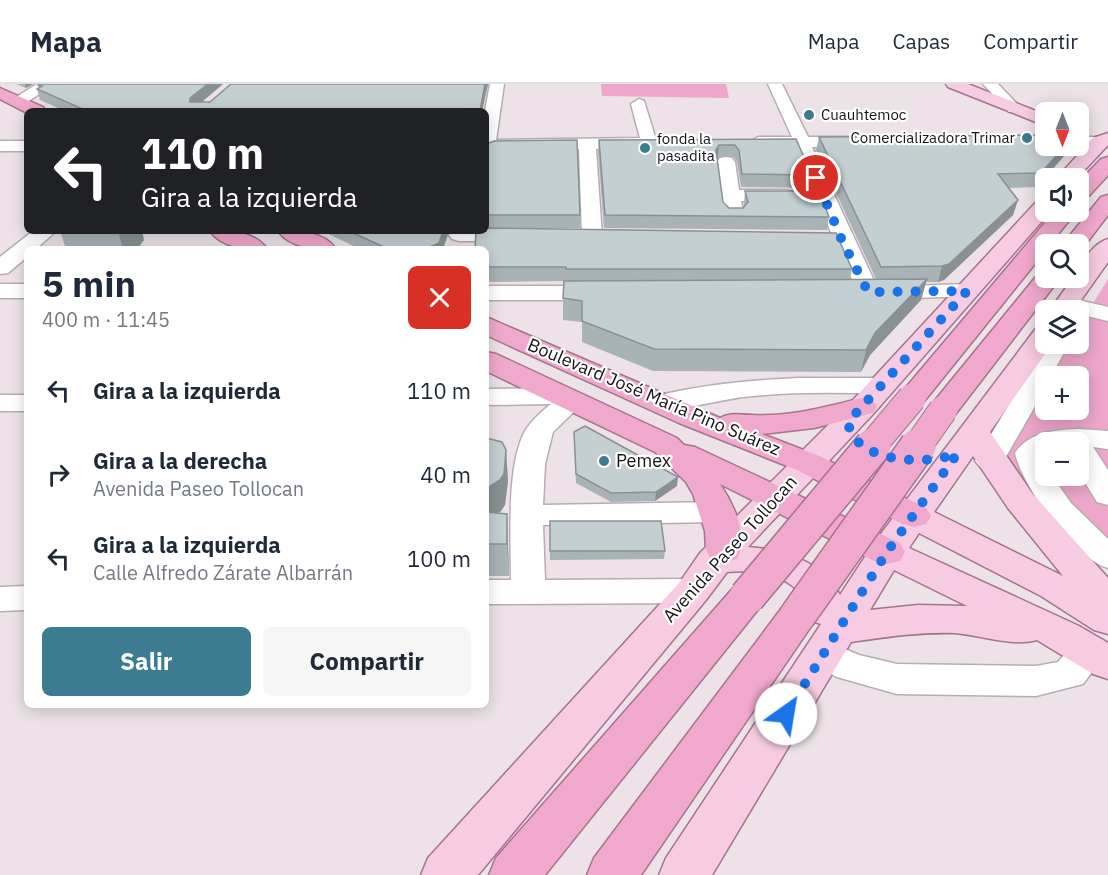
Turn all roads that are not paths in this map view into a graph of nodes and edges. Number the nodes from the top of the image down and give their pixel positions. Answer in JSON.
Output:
{"nodes":[{"id":1,"x":47,"y":84,"type":"edge"},
{"id":2,"x":497,"y":84,"type":"edge"},
{"id":3,"x":775,"y":84,"type":"edge"},
{"id":4,"x":954,"y":84,"type":"edge"},
{"id":5,"x":990,"y":84,"type":"edge"},
{"id":6,"x":0,"y":93,"type":"edge"},
{"id":7,"x":18,"y":102,"type":"junction"},
{"id":8,"x":639,"y":104,"type":"dead end"},
{"id":9,"x":31,"y":108,"type":"edge"},
{"id":10,"x":1014,"y":109,"type":"junction"},
{"id":11,"x":1035,"y":117,"type":"edge"},
{"id":12,"x":489,"y":130,"type":"edge"},
{"id":13,"x":1089,"y":137,"type":"edge"},
{"id":14,"x":742,"y":142,"type":"edge"},
{"id":15,"x":801,"y":142,"type":"junction"},
{"id":16,"x":871,"y":142,"type":"edge"},
{"id":17,"x":1089,"y":142,"type":"edge"},
{"id":18,"x":1105,"y":142,"type":"edge"},
{"id":19,"x":587,"y":144,"type":"junction"},
{"id":20,"x":0,"y":146,"type":"edge"},
{"id":21,"x":24,"y":146,"type":"edge"},
{"id":22,"x":489,"y":147,"type":"edge"},
{"id":23,"x":726,"y":162,"type":"dead end"},
{"id":24,"x":1105,"y":165,"type":"edge"},
{"id":25,"x":1078,"y":168,"type":"edge"},
{"id":26,"x":1089,"y":183,"type":"edge"},
{"id":27,"x":731,"y":195,"type":"junction"},
{"id":28,"x":824,"y":196,"type":"junction"},
{"id":29,"x":1108,"y":201,"type":"edge"},
{"id":30,"x":1035,"y":215,"type":"edge"},
{"id":31,"x":1055,"y":222,"type":"edge"},
{"id":32,"x":735,"y":224,"type":"edge"},
{"id":33,"x":42,"y":234,"type":"edge"},
{"id":34,"x":227,"y":234,"type":"edge"},
{"id":35,"x":295,"y":234,"type":"edge"},
{"id":36,"x":1082,"y":234,"type":"edge"},
{"id":37,"x":537,"y":236,"type":"edge"},
{"id":38,"x":570,"y":236,"type":"edge"},
{"id":39,"x":592,"y":236,"type":"junction"},
{"id":40,"x":615,"y":236,"type":"edge"},
{"id":41,"x":818,"y":237,"type":"edge"},
{"id":42,"x":458,"y":238,"type":"edge"},
{"id":43,"x":841,"y":238,"type":"junction"},
{"id":44,"x":27,"y":246,"type":"edge"},
{"id":45,"x":250,"y":246,"type":"edge"},
{"id":46,"x":319,"y":246,"type":"edge"},
{"id":47,"x":1108,"y":246,"type":"edge"},
{"id":48,"x":24,"y":249,"type":"edge"},
{"id":49,"x":0,"y":268,"type":"edge"},
{"id":50,"x":1040,"y":288,"type":"edge"},
{"id":51,"x":0,"y":291,"type":"edge"},
{"id":52,"x":24,"y":291,"type":"edge"},
{"id":53,"x":967,"y":291,"type":"junction"},
{"id":54,"x":844,"y":292,"type":"edge"},
{"id":55,"x":868,"y":292,"type":"junction"},
{"id":56,"x":489,"y":293,"type":"edge"},
{"id":57,"x":621,"y":293,"type":"edge"},
{"id":58,"x":1074,"y":300,"type":"edge"},
{"id":59,"x":1108,"y":302,"type":"edge"},
{"id":60,"x":1089,"y":304,"type":"edge"},
{"id":61,"x":1089,"y":309,"type":"edge"},
{"id":62,"x":1108,"y":314,"type":"edge"},
{"id":63,"x":489,"y":326,"type":"edge"},
{"id":64,"x":1035,"y":351,"type":"edge"},
{"id":65,"x":1049,"y":354,"type":"edge"},
{"id":66,"x":489,"y":361,"type":"edge"},
{"id":67,"x":489,"y":397,"type":"edge"},
{"id":68,"x":566,"y":399,"type":"junction"},
{"id":69,"x":0,"y":403,"type":"edge"},
{"id":70,"x":24,"y":403,"type":"edge"},
{"id":71,"x":661,"y":403,"type":"junction"},
{"id":72,"x":876,"y":403,"type":"junction"},
{"id":73,"x":690,"y":417,"type":"junction"},
{"id":74,"x":1108,"y":440,"type":"edge"},
{"id":75,"x":1089,"y":441,"type":"edge"},
{"id":76,"x":666,"y":445,"type":"junction"},
{"id":77,"x":1035,"y":446,"type":"edge"},
{"id":78,"x":974,"y":449,"type":"junction"},
{"id":79,"x":808,"y":463,"type":"junction"},
{"id":80,"x":1089,"y":463,"type":"edge"},
{"id":81,"x":1035,"y":473,"type":"edge"},
{"id":82,"x":1044,"y":486,"type":"edge"},
{"id":83,"x":1108,"y":495,"type":"edge"},
{"id":84,"x":772,"y":497,"type":"junction"},
{"id":85,"x":717,"y":512,"type":"junction"},
{"id":86,"x":528,"y":515,"type":"junction"},
{"id":87,"x":914,"y":516,"type":"junction"},
{"id":88,"x":887,"y":552,"type":"junction"},
{"id":89,"x":1108,"y":557,"type":"edge"},
{"id":90,"x":710,"y":568,"type":"junction"},
{"id":91,"x":489,"y":592,"type":"edge"},
{"id":92,"x":528,"y":592,"type":"junction"},
{"id":93,"x":24,"y":598,"type":"edge"},
{"id":94,"x":0,"y":599,"type":"edge"},
{"id":95,"x":1108,"y":602,"type":"edge"},
{"id":96,"x":831,"y":642,"type":"junction"},
{"id":97,"x":1093,"y":642,"type":"edge"},
{"id":98,"x":446,"y":875,"type":"edge"},
{"id":99,"x":514,"y":875,"type":"edge"},
{"id":100,"x":612,"y":875,"type":"edge"},
{"id":101,"x":684,"y":875,"type":"edge"}],
"edges":[{"from":1,"to":7,"type":"street"},
{"from":2,"to":12,"type":"street"},
{"from":3,"to":15,"type":"street"},
{"from":4,"to":10,"type":"main road"},
{"from":5,"to":10,"type":"street"},
{"from":6,"to":7,"type":"highway"},
{"from":7,"to":9,"type":"highway"},
{"from":8,"to":19,"type":"street"},
{"from":10,"to":11,"type":"main road"},
{"from":13,"to":18,"type":"main road"},
{"from":14,"to":15,"type":"street"},
{"from":15,"to":16,"type":"street"},
{"from":15,"to":28,"type":"street"},
{"from":17,"to":18,"type":"street"},
{"from":18,"to":25,"type":"main road"},
{"from":19,"to":22,"type":"street"},
{"from":19,"to":39,"type":"street"},
{"from":20,"to":21,"type":"street"},
{"from":23,"to":27,"type":"street"},
{"from":24,"to":26,"type":"highway"},
{"from":27,"to":28,"type":"street"},
{"from":27,"to":32,"type":"street"},
{"from":28,"to":43,"type":"street"},
{"from":29,"to":36,"type":"highway"},
{"from":30,"to":53,"type":"main road","name":"Avenida Paseo Tollocan"},
{"from":31,"to":72,"type":"highway","name":"Avenida Paseo Tollocan"},
{"from":33,"to":44,"type":"street"},
{"from":34,"to":45,"type":"highway"},
{"from":35,"to":46,"type":"highway"},
{"from":37,"to":42,"type":"street"},
{"from":38,"to":39,"type":"street"},
{"from":39,"to":40,"type":"street"},
{"from":41,"to":43,"type":"street"},
{"from":43,"to":55,"type":"street"},
{"from":47,"to":58,"type":"main road"},
{"from":48,"to":49,"type":"street"},
{"from":50,"to":100,"type":"highway","bridge":true},
{"from":51,"to":52,"type":"street"},
{"from":53,"to":55,"type":"street"},
{"from":53,"to":72,"type":"main road","name":"Avenida Paseo Tollocan"},
{"from":54,"to":55,"type":"street"},
{"from":56,"to":57,"type":"street"},
{"from":59,"to":60,"type":"street"},
{"from":61,"to":62,"type":"street"},
{"from":63,"to":71,"type":"highway","name":"Boulevard José María Pino Suárez"},
{"from":64,"to":78,"type":"main road"},
{"from":65,"to":78,"type":"street"},
{"from":66,"to":68,"type":"highway"},
{"from":67,"to":68,"type":"street"},
{"from":68,"to":76,"type":"highway"},
{"from":68,"to":86,"type":"street"},
{"from":69,"to":70,"type":"street"},
{"from":71,"to":72,"type":"street"},
{"from":71,"to":73,"type":"highway","name":"Boulevard José María Pino Suárez"},
{"from":72,"to":73,"type":"highway"},
{"from":72,"to":78,"type":"main road"},
{"from":72,"to":79,"type":"main road","name":"Avenida Paseo Tollocan"},
{"from":72,"to":99,"type":"highway","name":"Avenida Paseo Tollocan","bridge":true},
{"from":73,"to":79,"type":"highway","name":"Boulevard José María Pino Suárez"},
{"from":74,"to":75,"type":"street"},
{"from":76,"to":84,"type":"highway"},
{"from":76,"to":85,"type":"highway"},
{"from":77,"to":81,"type":"street"},
{"from":78,"to":87,"type":"main road"},
{"from":78,"to":95,"type":"main road"},
{"from":79,"to":84,"type":"main road","name":"Avenida Paseo Tollocan"},
{"from":79,"to":87,"type":"highway","name":"Boulevard José María Pino Suárez"},
{"from":80,"to":83,"type":"street"},
{"from":82,"to":89,"type":"street"},
{"from":84,"to":88,"type":"highway"},
{"from":84,"to":90,"type":"main road","name":"Avenida Paseo Tollocan"},
{"from":85,"to":86,"type":"street"},
{"from":85,"to":90,"type":"highway"},
{"from":86,"to":92,"type":"street"},
{"from":87,"to":88,"type":"main road"},
{"from":87,"to":97,"type":"main road","name":"Boulevard José María Pino Suárez"},
{"from":88,"to":96,"type":"main road"},
{"from":88,"to":97,"type":"main road"},
{"from":90,"to":92,"type":"street"},
{"from":90,"to":96,"type":"main road"},
{"from":90,"to":98,"type":"main road","name":"Avenida Paseo Tollocan"},
{"from":91,"to":92,"type":"street"},
{"from":93,"to":94,"type":"street"},
{"from":96,"to":97,"type":"main road"},
{"from":96,"to":97,"type":"street"},
{"from":96,"to":101,"type":"main road"}]}
